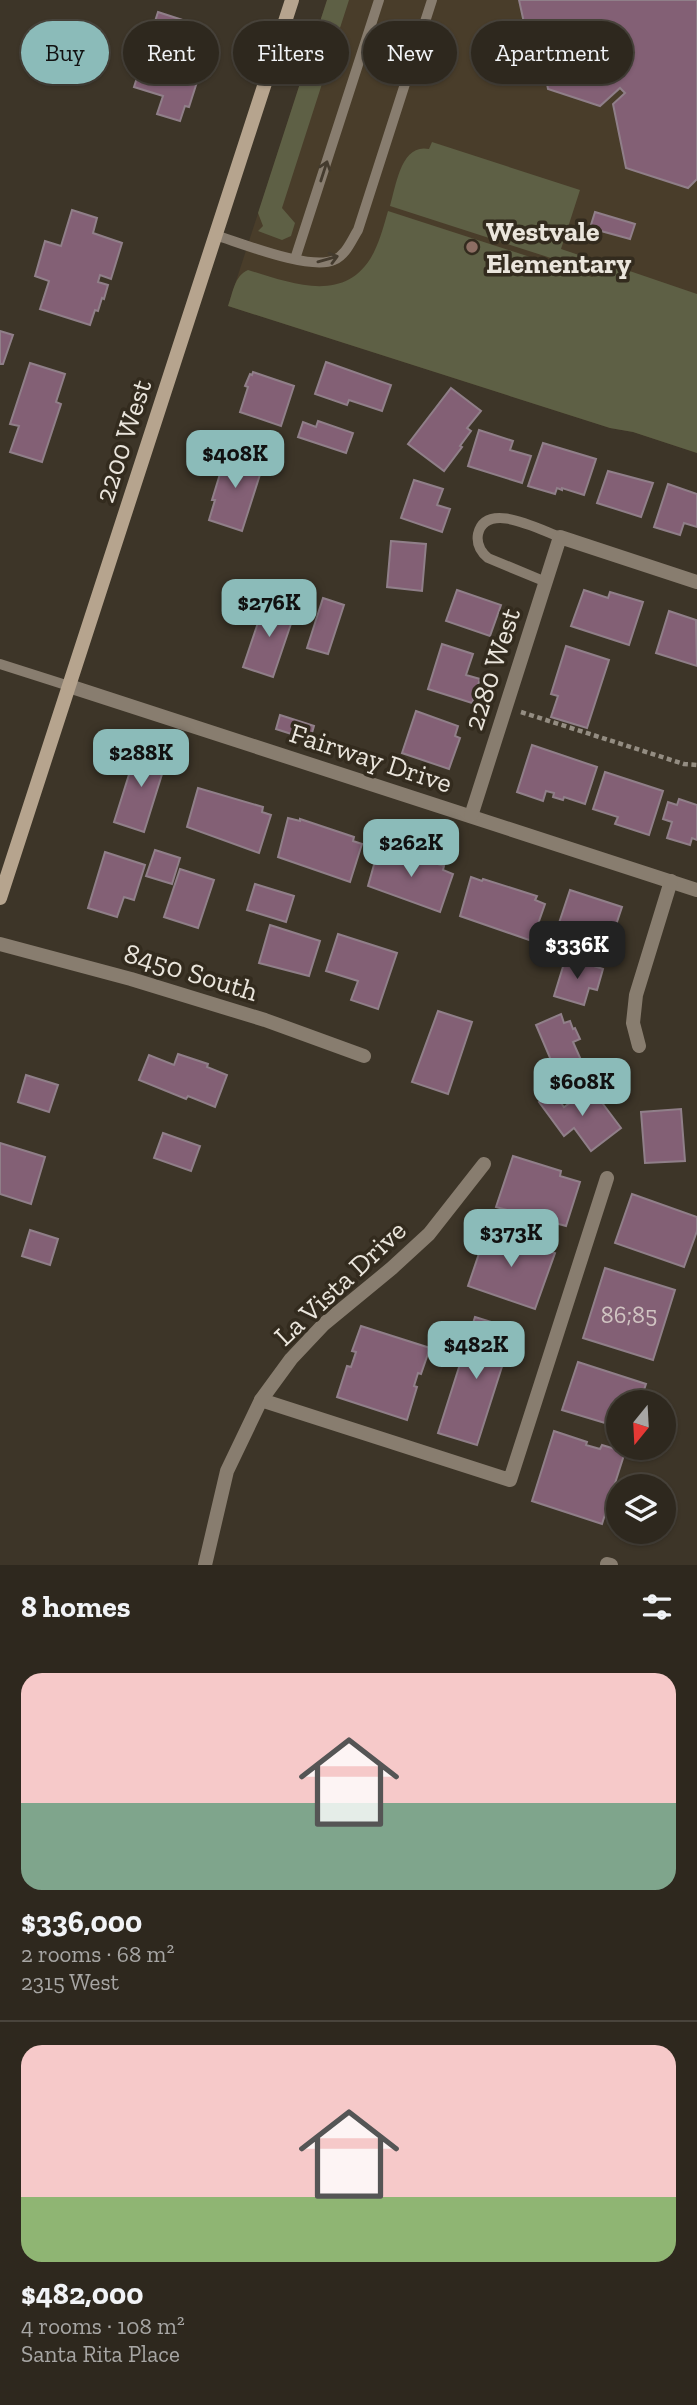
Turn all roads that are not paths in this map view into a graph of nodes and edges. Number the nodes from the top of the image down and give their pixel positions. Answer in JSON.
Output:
{"nodes":[{"id":1,"x":292,"y":0,"type":"edge"},
{"id":2,"x":380,"y":0,"type":"edge"},
{"id":3,"x":432,"y":0,"type":"edge"},
{"id":4,"x":215,"y":235,"type":"junction"},
{"id":5,"x":295,"y":260,"type":"junction"},
{"id":6,"x":560,"y":537,"type":"junction"},
{"id":7,"x":546,"y":582,"type":"junction"},
{"id":8,"x":697,"y":582,"type":"edge"},
{"id":9,"x":0,"y":664,"type":"edge"},
{"id":10,"x":69,"y":686,"type":"junction"},
{"id":11,"x":471,"y":816,"type":"junction"},
{"id":12,"x":671,"y":881,"type":"junction"},
{"id":13,"x":697,"y":890,"type":"edge"},
{"id":14,"x":0,"y":898,"type":"edge"},
{"id":15,"x":0,"y":944,"type":"edge"},
{"id":16,"x":639,"y":1046,"type":"dead end"},
{"id":17,"x":364,"y":1056,"type":"dead end"},
{"id":18,"x":484,"y":1164,"type":"dead end"},
{"id":19,"x":607,"y":1178,"type":"dead end"},
{"id":20,"x":261,"y":1400,"type":"junction"},
{"id":21,"x":205,"y":1565,"type":"edge"}],
"edges":[{"from":1,"to":4,"type":"street","name":"2200 West"},
{"from":5,"to":2,"type":"lane","one_way":true},
{"from":5,"to":3,"type":"lane","one_way":true},
{"from":4,"to":5,"type":"lane"},
{"from":4,"to":10,"type":"street","name":"2200 West"},
{"from":6,"to":7,"type":"street","name":"2280 West"},
{"from":6,"to":7,"type":"lane"},
{"from":6,"to":8,"type":"street"},
{"from":7,"to":11,"type":"street","name":"2280 West"},
{"from":9,"to":10,"type":"lane"},
{"from":10,"to":11,"type":"street","name":"Fairway Drive"},
{"from":10,"to":14,"type":"street","name":"2200 West"},
{"from":11,"to":12,"type":"street","name":"Fairway Drive"},
{"from":12,"to":13,"type":"street","name":"Fairway Drive"},
{"from":12,"to":16,"type":"street"},
{"from":15,"to":17,"type":"street","name":"8450 South"},
{"from":18,"to":20,"type":"street","name":"La Vista Drive"},
{"from":19,"to":20,"type":"street"},
{"from":20,"to":21,"type":"street","name":"La Vista Drive"}]}
